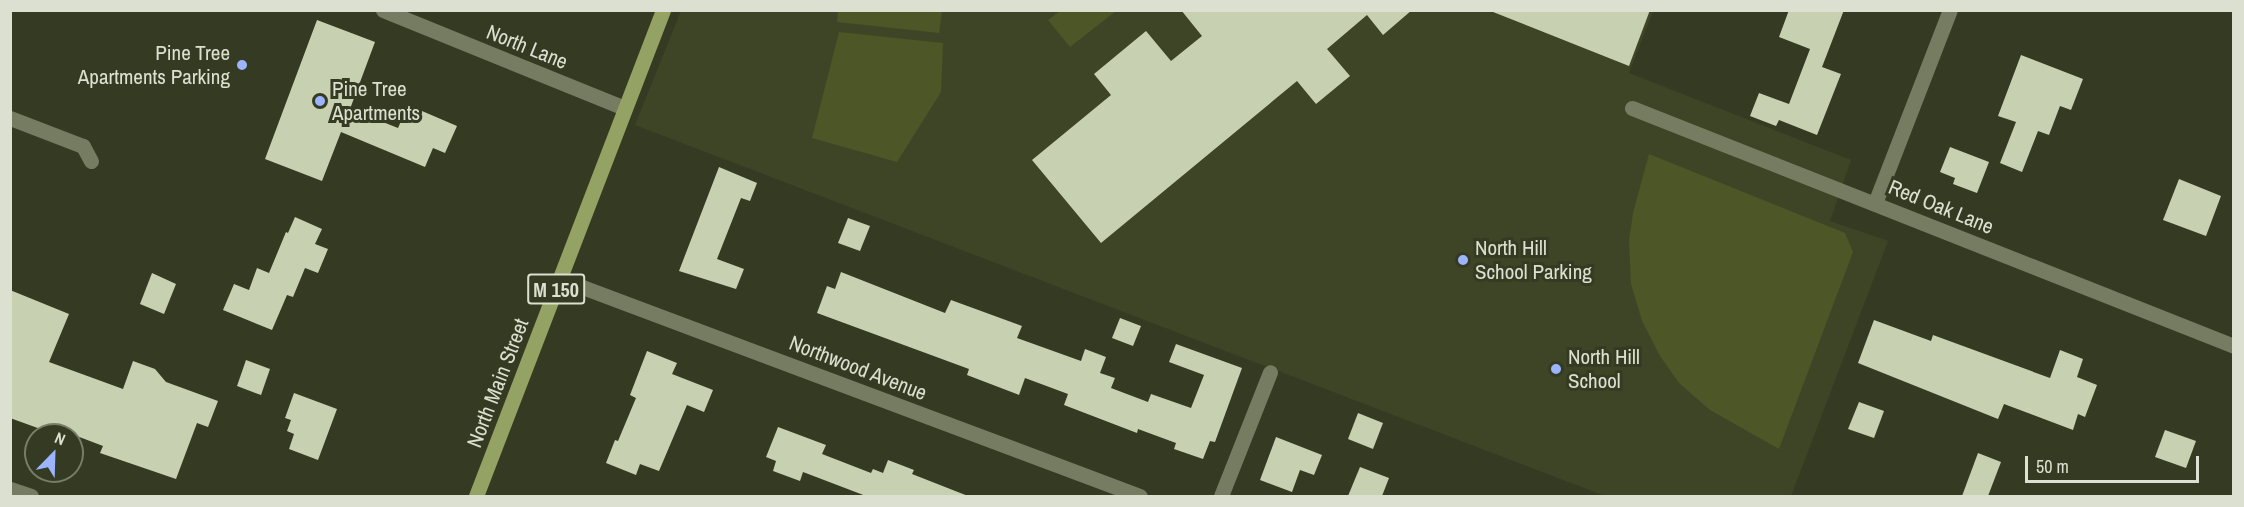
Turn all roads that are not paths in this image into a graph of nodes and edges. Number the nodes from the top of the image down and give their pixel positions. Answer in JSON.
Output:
{"nodes":[{"id":1,"x":383,"y":10,"type":"edge"},
{"id":2,"x":663,"y":10,"type":"edge"},
{"id":3,"x":1950,"y":10,"type":"edge"},
{"id":4,"x":624,"y":108,"type":"junction"},
{"id":5,"x":1632,"y":108,"type":"dead end"},
{"id":6,"x":10,"y":118,"type":"edge"},
{"id":7,"x":91,"y":161,"type":"dead end"},
{"id":8,"x":1875,"y":203,"type":"junction"},
{"id":9,"x":561,"y":279,"type":"junction"},
{"id":10,"x":2234,"y":346,"type":"edge"},
{"id":11,"x":1270,"y":372,"type":"dead end"},
{"id":12,"x":10,"y":489,"type":"edge"},
{"id":13,"x":31,"y":496,"type":"edge"},
{"id":14,"x":476,"y":496,"type":"edge"},
{"id":15,"x":1140,"y":496,"type":"edge"},
{"id":16,"x":1221,"y":496,"type":"edge"}],
"edges":[{"from":1,"to":4,"type":"street","name":"North Lane"},
{"from":2,"to":4,"type":"main road","name":"North Main Street","number":"M 150"},
{"from":3,"to":8,"type":"street"},
{"from":4,"to":9,"type":"main road","name":"North Main Street","number":"M 150"},
{"from":5,"to":8,"type":"street","name":"Red Oak Lane"},
{"from":6,"to":7,"type":"street"},
{"from":8,"to":10,"type":"street","name":"Red Oak Lane"},
{"from":9,"to":14,"type":"main road","name":"North Main Street","number":"M 150"},
{"from":9,"to":15,"type":"street","name":"Northwood Avenue"},
{"from":11,"to":16,"type":"street"},
{"from":12,"to":13,"type":"street"}]}
